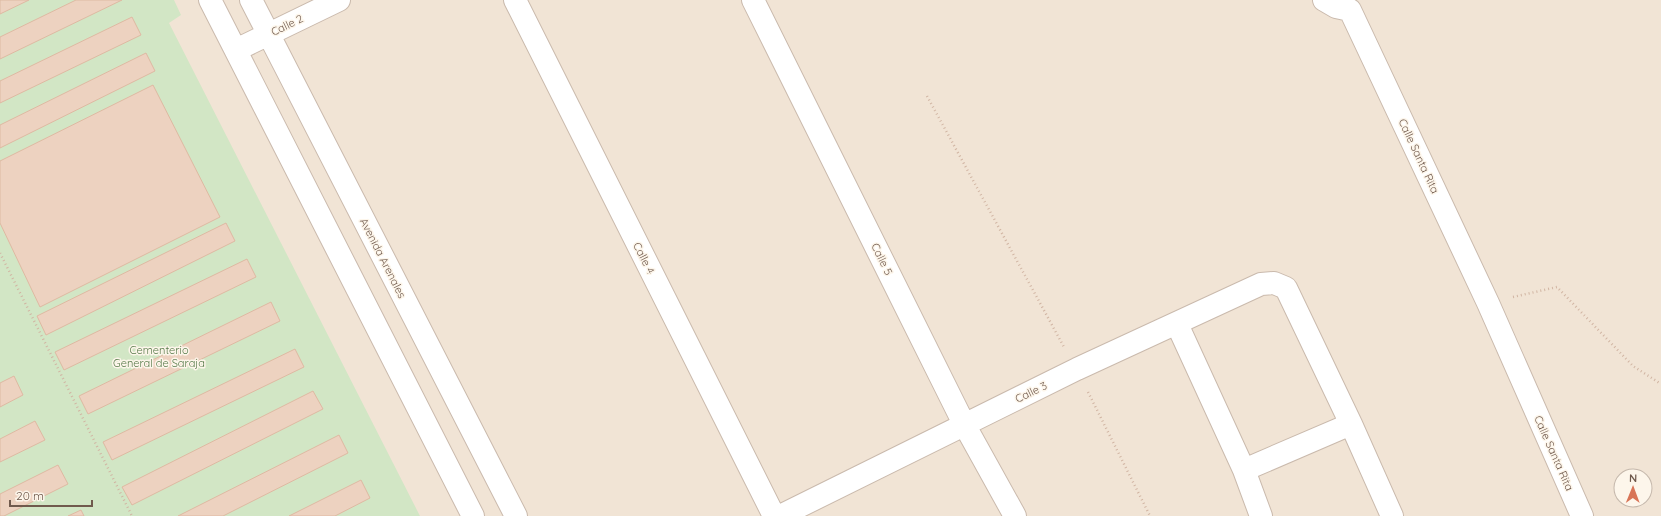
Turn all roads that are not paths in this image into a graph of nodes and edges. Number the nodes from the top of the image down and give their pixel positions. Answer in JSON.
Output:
{"nodes":[{"id":1,"x":210,"y":0,"type":"edge"},
{"id":2,"x":251,"y":0,"type":"edge"},
{"id":3,"x":339,"y":0,"type":"edge"},
{"id":4,"x":515,"y":0,"type":"edge"},
{"id":5,"x":753,"y":0,"type":"edge"},
{"id":6,"x":1324,"y":0,"type":"edge"},
{"id":7,"x":1353,"y":5,"type":"edge"},
{"id":8,"x":269,"y":34,"type":"junction"},
{"id":9,"x":236,"y":50,"type":"junction"},
{"id":10,"x":1177,"y":324,"type":"junction"},
{"id":11,"x":964,"y":424,"type":"junction"},
{"id":12,"x":1351,"y":424,"type":"junction"},
{"id":13,"x":1244,"y":470,"type":"junction"},
{"id":14,"x":473,"y":516,"type":"edge"},
{"id":15,"x":516,"y":516,"type":"edge"},
{"id":16,"x":774,"y":516,"type":"edge"},
{"id":17,"x":780,"y":516,"type":"edge"},
{"id":18,"x":1015,"y":516,"type":"edge"},
{"id":19,"x":1261,"y":516,"type":"edge"},
{"id":20,"x":1392,"y":516,"type":"edge"},
{"id":21,"x":1582,"y":516,"type":"edge"}],
"edges":[{"from":1,"to":9,"type":"street"},
{"from":2,"to":8,"type":"street","name":"Avenida Arenales"},
{"from":3,"to":8,"type":"street","name":"Calle 2"},
{"from":4,"to":16,"type":"street","name":"Calle 4"},
{"from":5,"to":11,"type":"street","name":"Calle 5"},
{"from":6,"to":7,"type":"street","name":"Calle Santa Rita"},
{"from":7,"to":21,"type":"street","name":"Calle Santa Rita"},
{"from":8,"to":9,"type":"street","name":"Calle 2"},
{"from":8,"to":15,"type":"street","name":"Avenida Arenales"},
{"from":9,"to":14,"type":"street"},
{"from":10,"to":11,"type":"street","name":"Calle 3"},
{"from":10,"to":12,"type":"street","name":"Calle 3"},
{"from":10,"to":13,"type":"street"},
{"from":11,"to":17,"type":"street","name":"Calle 3"},
{"from":11,"to":18,"type":"street","name":"Calle 5"},
{"from":12,"to":13,"type":"street"},
{"from":12,"to":20,"type":"street"},
{"from":13,"to":19,"type":"street"}]}
